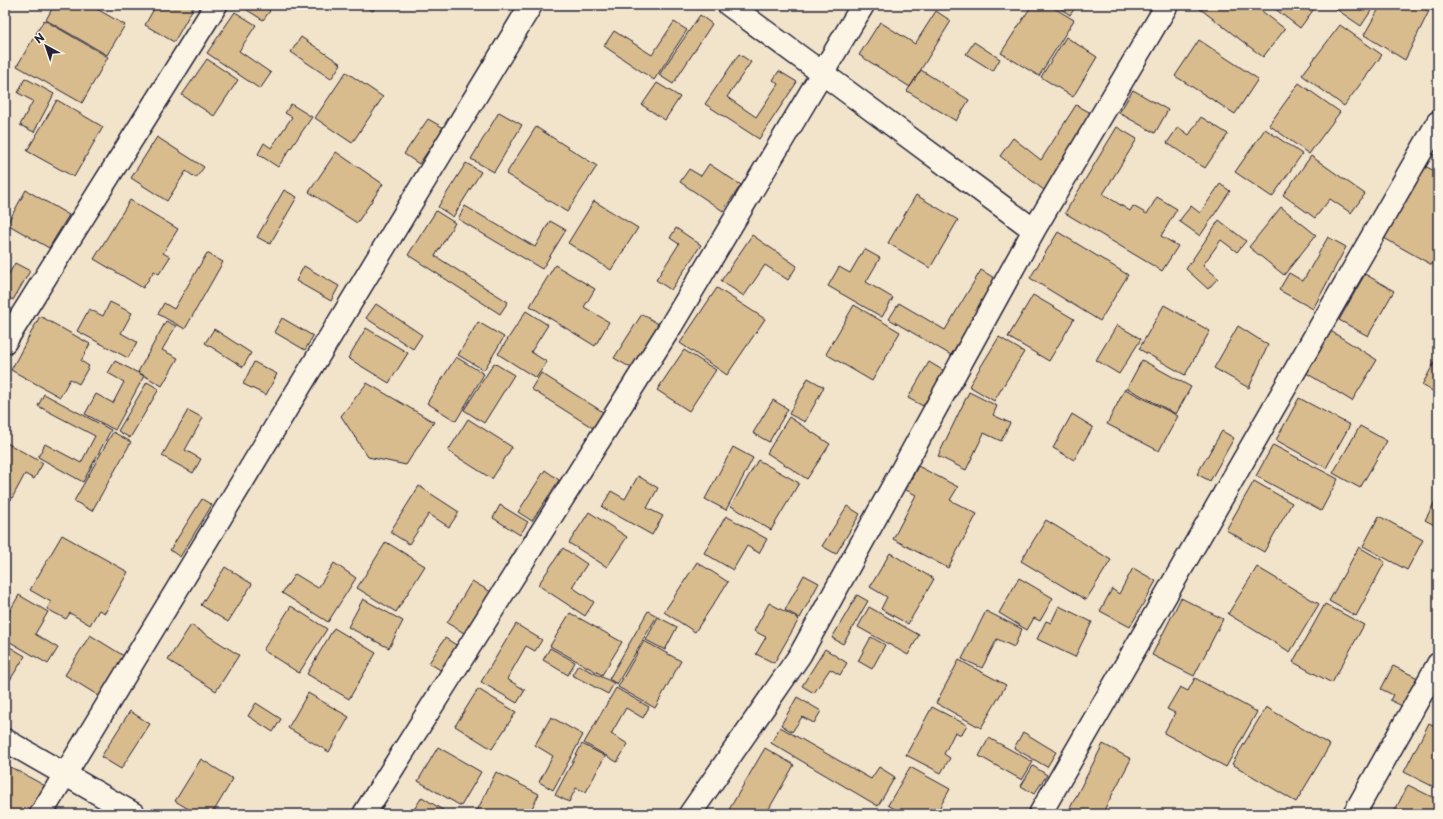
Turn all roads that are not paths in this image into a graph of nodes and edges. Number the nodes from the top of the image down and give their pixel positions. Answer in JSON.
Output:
{"nodes":[{"id":1,"x":216,"y":5,"type":"edge"},
{"id":2,"x":532,"y":5,"type":"edge"},
{"id":3,"x":728,"y":5,"type":"edge"},
{"id":4,"x":863,"y":5,"type":"edge"},
{"id":5,"x":1167,"y":5,"type":"edge"},
{"id":6,"x":822,"y":73,"type":"junction"},
{"id":7,"x":1438,"y":122,"type":"edge"},
{"id":8,"x":1034,"y":230,"type":"junction"},
{"id":9,"x":5,"y":342,"type":"edge"},
{"id":10,"x":1438,"y":664,"type":"edge"},
{"id":11,"x":5,"y":740,"type":"edge"},
{"id":12,"x":65,"y":775,"type":"junction"},
{"id":13,"x":41,"y":814,"type":"edge"},
{"id":14,"x":134,"y":814,"type":"edge"},
{"id":15,"x":364,"y":814,"type":"edge"},
{"id":16,"x":690,"y":814,"type":"edge"},
{"id":17,"x":1040,"y":814,"type":"edge"},
{"id":18,"x":1354,"y":814,"type":"edge"}],
"edges":[{"from":1,"to":9,"type":"street"},
{"from":2,"to":12,"type":"street"},
{"from":3,"to":6,"type":"street"},
{"from":4,"to":6,"type":"street"},
{"from":5,"to":8,"type":"street"},
{"from":6,"to":8,"type":"street"},
{"from":6,"to":15,"type":"street"},
{"from":7,"to":17,"type":"street"},
{"from":8,"to":16,"type":"street"},
{"from":10,"to":18,"type":"street"},
{"from":11,"to":12,"type":"street"},
{"from":12,"to":13,"type":"street"},
{"from":12,"to":14,"type":"street"}]}
